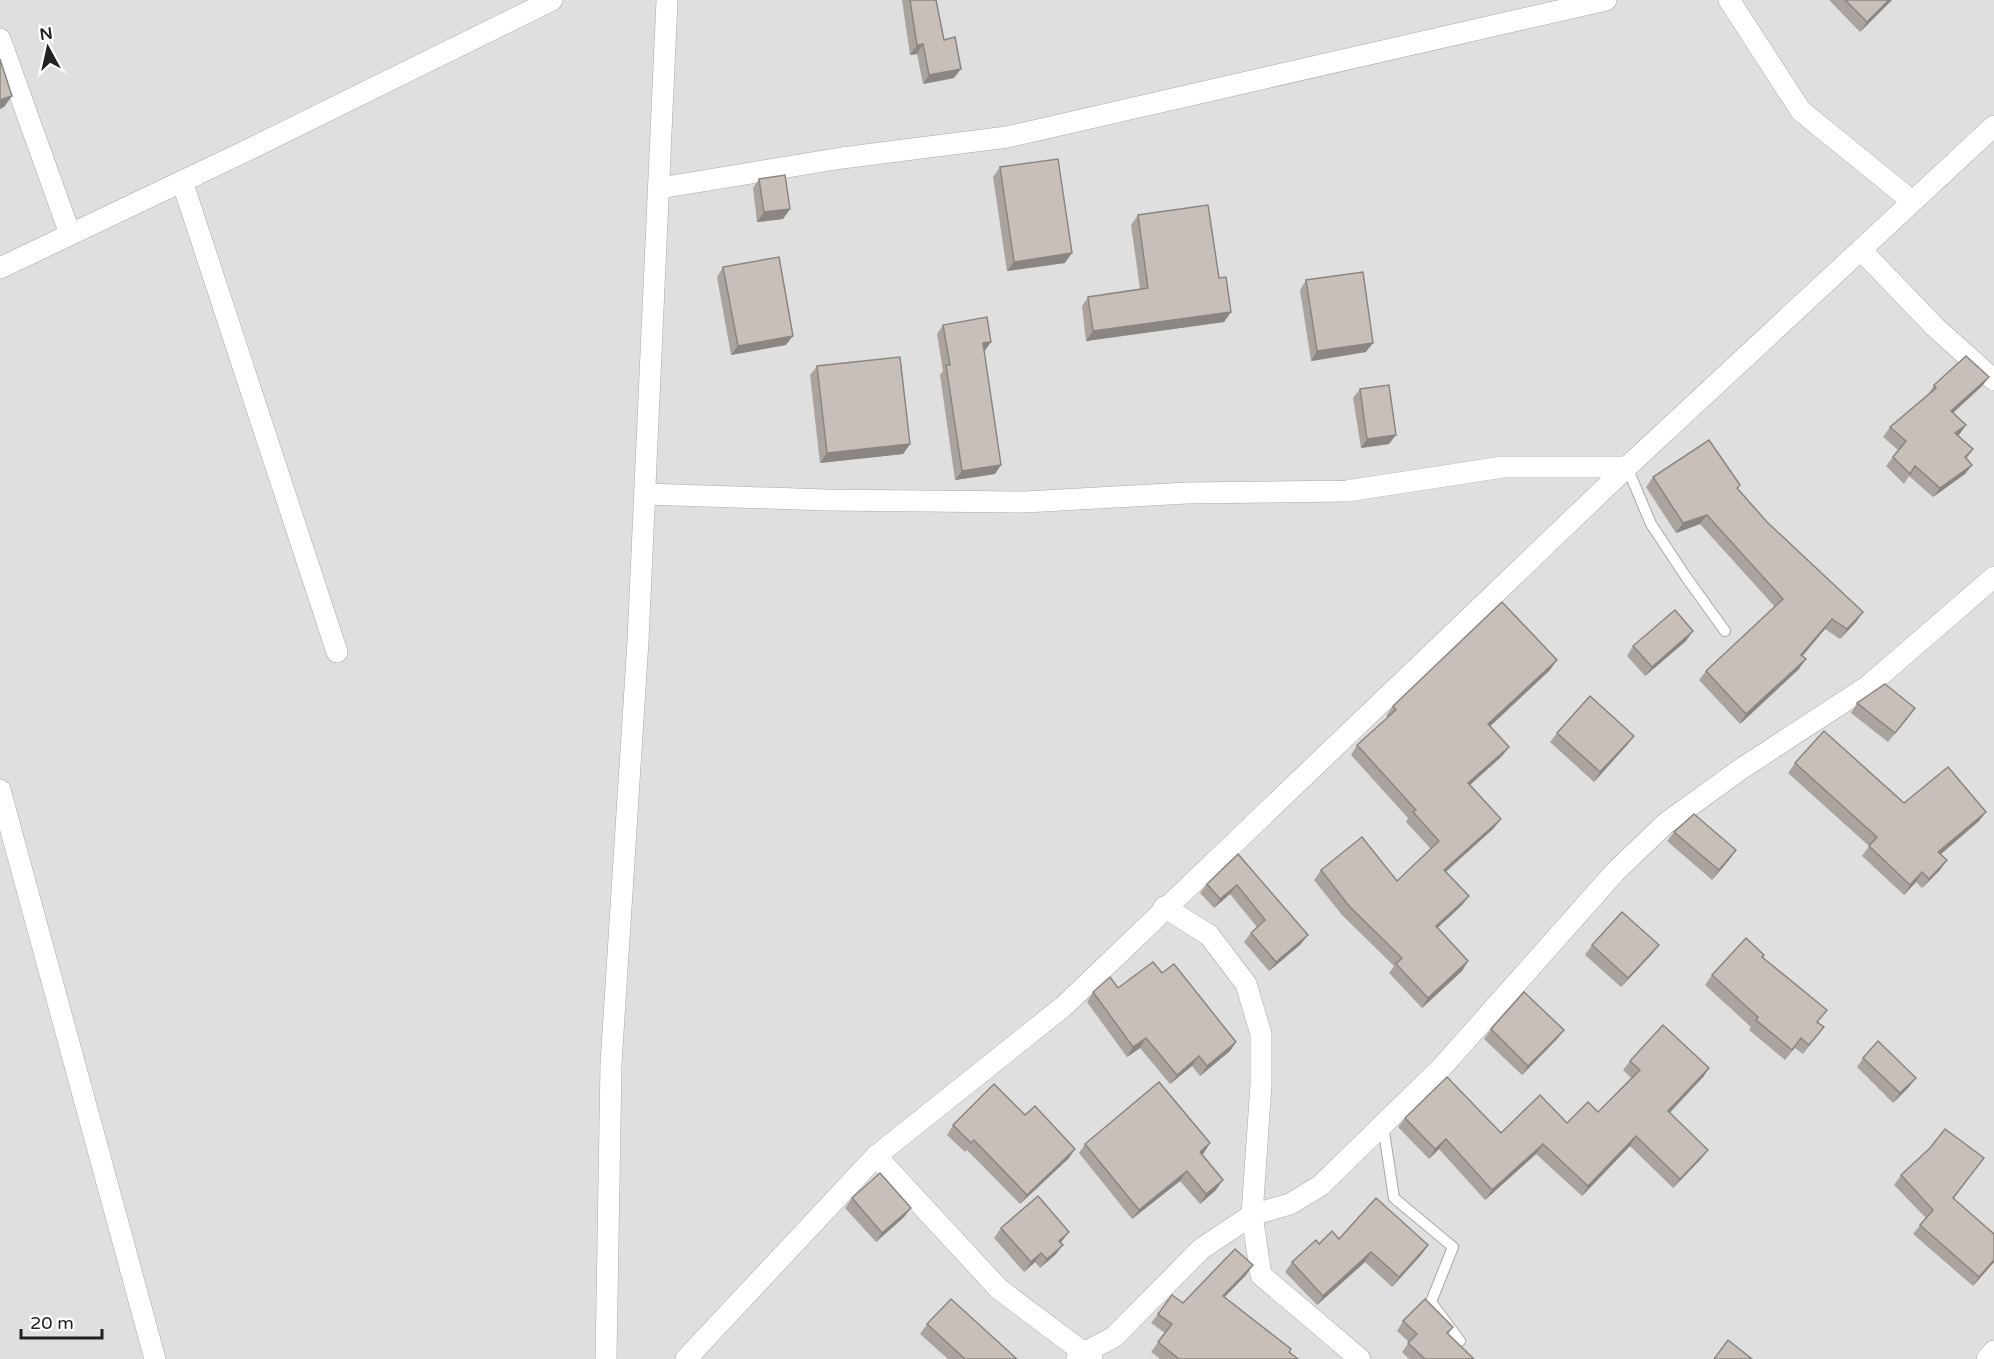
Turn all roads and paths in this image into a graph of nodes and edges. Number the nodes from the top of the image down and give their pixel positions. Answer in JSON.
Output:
{"nodes":[{"id":1,"x":552,"y":0,"type":"edge"},
{"id":2,"x":668,"y":0,"type":"edge"},
{"id":3,"x":1606,"y":0,"type":"edge"},
{"id":4,"x":1729,"y":0,"type":"edge"},
{"id":5,"x":0,"y":39,"type":"edge"},
{"id":6,"x":1994,"y":126,"type":"edge"},
{"id":7,"x":182,"y":181,"type":"junction"},
{"id":8,"x":660,"y":188,"type":"junction"},
{"id":9,"x":1912,"y":201,"type":"junction"},
{"id":10,"x":70,"y":234,"type":"junction"},
{"id":11,"x":1861,"y":250,"type":"junction"},
{"id":12,"x":0,"y":268,"type":"edge"},
{"id":13,"x":1994,"y":381,"type":"edge"},
{"id":14,"x":1627,"y":467,"type":"junction"},
{"id":15,"x":646,"y":494,"type":"junction"},
{"id":16,"x":1994,"y":577,"type":"edge"},
{"id":17,"x":1725,"y":630,"type":"dead end"},
{"id":18,"x":338,"y":652,"type":"dead end"},
{"id":19,"x":0,"y":790,"type":"edge"},
{"id":20,"x":1164,"y":907,"type":"junction"},
{"id":21,"x":1383,"y":1125,"type":"junction"},
{"id":22,"x":876,"y":1156,"type":"junction"},
{"id":23,"x":1252,"y":1215,"type":"junction"},
{"id":24,"x":1460,"y":1341,"type":"dead end"},
{"id":25,"x":1994,"y":1351,"type":"edge"},
{"id":26,"x":1084,"y":1357,"type":"edge"},
{"id":27,"x":155,"y":1359,"type":"edge"},
{"id":28,"x":606,"y":1359,"type":"edge"},
{"id":29,"x":686,"y":1359,"type":"edge"},
{"id":30,"x":1360,"y":1359,"type":"edge"},
{"id":31,"x":1987,"y":1359,"type":"edge"}],
"edges":[{"from":1,"to":7,"type":"street"},
{"from":2,"to":8,"type":"street"},
{"from":3,"to":8,"type":"street"},
{"from":4,"to":9,"type":"street"},
{"from":5,"to":10,"type":"street"},
{"from":6,"to":9,"type":"street"},
{"from":7,"to":10,"type":"street"},
{"from":7,"to":18,"type":"street"},
{"from":8,"to":15,"type":"street"},
{"from":9,"to":11,"type":"street"},
{"from":10,"to":12,"type":"street"},
{"from":11,"to":13,"type":"street"},
{"from":11,"to":14,"type":"street"},
{"from":14,"to":15,"type":"street"},
{"from":14,"to":17,"type":"lane"},
{"from":14,"to":20,"type":"street"},
{"from":15,"to":28,"type":"street"},
{"from":16,"to":21,"type":"street"},
{"from":19,"to":27,"type":"street"},
{"from":20,"to":22,"type":"street"},
{"from":20,"to":23,"type":"street"},
{"from":21,"to":23,"type":"street"},
{"from":21,"to":24,"type":"lane"},
{"from":22,"to":26,"type":"street"},
{"from":22,"to":29,"type":"street"},
{"from":23,"to":26,"type":"street"},
{"from":23,"to":30,"type":"street"},
{"from":25,"to":31,"type":"street"}]}
